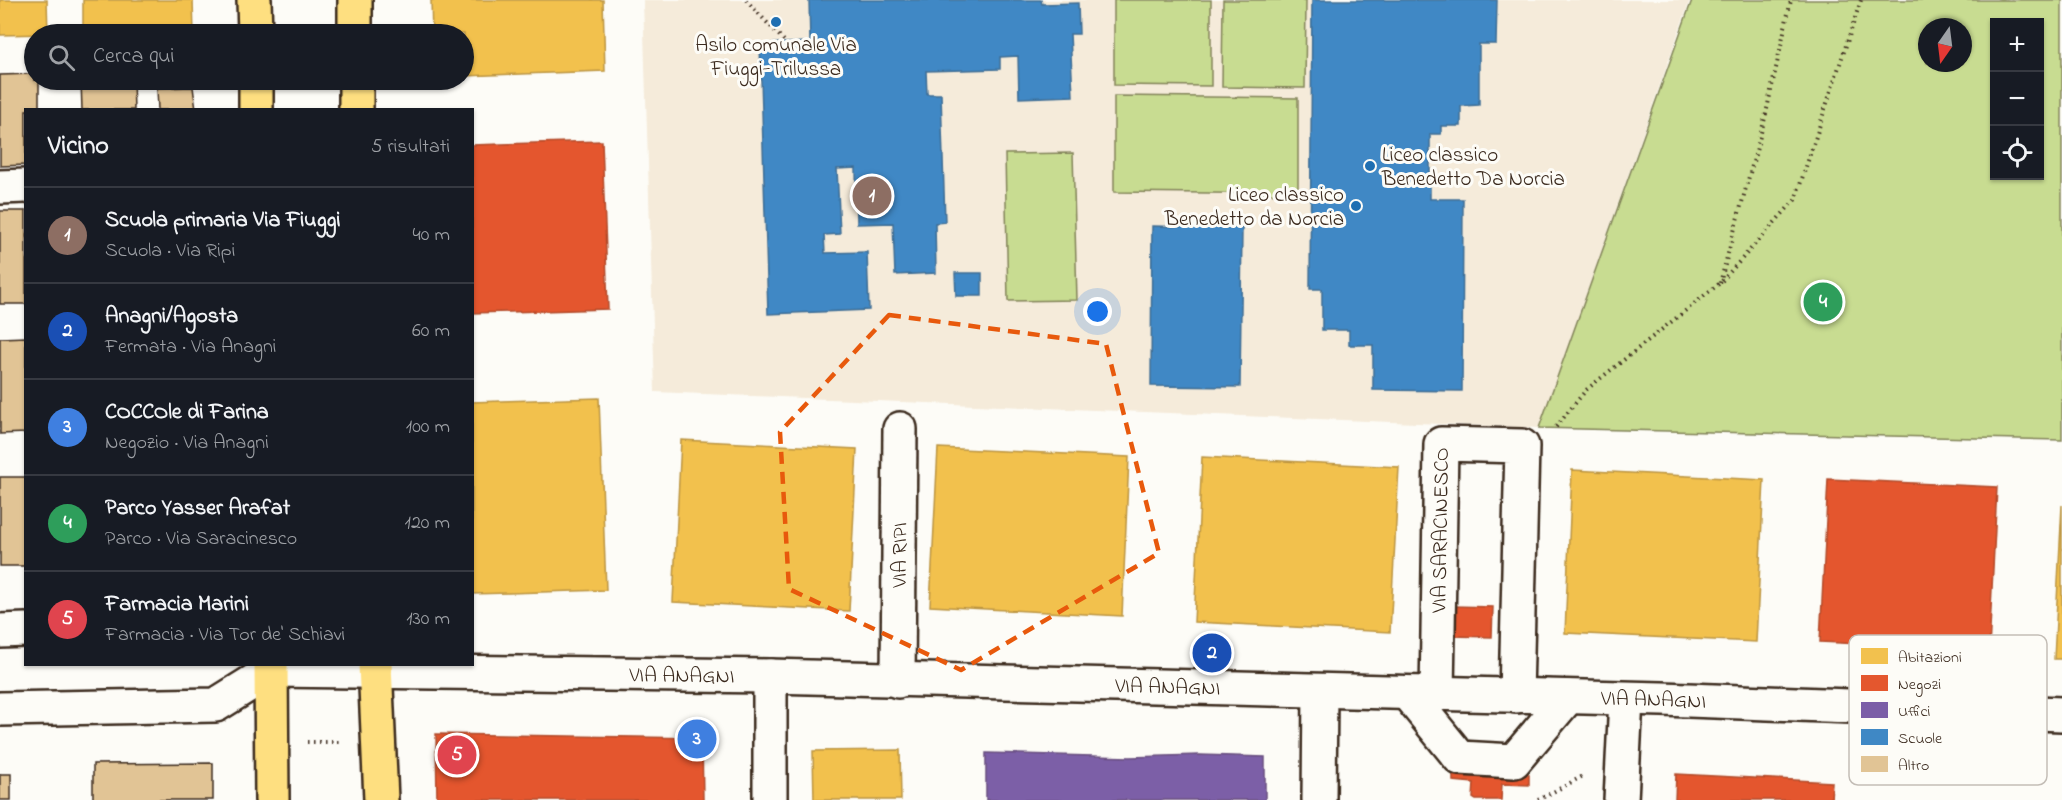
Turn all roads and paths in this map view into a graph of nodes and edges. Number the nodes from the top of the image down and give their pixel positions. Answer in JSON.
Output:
{"nodes":[{"id":1,"x":254,"y":0,"type":"edge"},
{"id":2,"x":355,"y":0,"type":"edge"},
{"id":3,"x":746,"y":0,"type":"edge"},
{"id":4,"x":1791,"y":0,"type":"edge"},
{"id":5,"x":1861,"y":0,"type":"edge"},
{"id":6,"x":255,"y":24,"type":"edge"},
{"id":7,"x":355,"y":24,"type":"edge"},
{"id":8,"x":786,"y":43,"type":"dead end"},
{"id":9,"x":256,"y":90,"type":"edge"},
{"id":10,"x":356,"y":90,"type":"edge"},
{"id":11,"x":256,"y":108,"type":"edge"},
{"id":12,"x":356,"y":108,"type":"edge"},
{"id":13,"x":24,"y":186,"type":"edge"},
{"id":14,"x":0,"y":187,"type":"edge"},
{"id":15,"x":1720,"y":284,"type":"junction"},
{"id":16,"x":1556,"y":427,"type":"dead end"},
{"id":17,"x":900,"y":429,"type":"dead end"},
{"id":18,"x":24,"y":630,"type":"edge"},
{"id":19,"x":0,"y":631,"type":"edge"},
{"id":20,"x":269,"y":666,"type":"edge"},
{"id":21,"x":375,"y":668,"type":"edge"},
{"id":22,"x":770,"y":676,"type":"junction"},
{"id":23,"x":898,"y":681,"type":"junction"},
{"id":24,"x":1320,"y":691,"type":"junction"},
{"id":25,"x":1422,"y":694,"type":"junction"},
{"id":26,"x":1516,"y":696,"type":"junction"},
{"id":27,"x":1568,"y":697,"type":"junction"},
{"id":28,"x":1626,"y":699,"type":"junction"},
{"id":29,"x":1849,"y":707,"type":"edge"},
{"id":30,"x":0,"y":709,"type":"edge"},
{"id":31,"x":2047,"y":713,"type":"edge"},
{"id":32,"x":2062,"y":714,"type":"edge"},
{"id":33,"x":306,"y":742,"type":"dead end"},
{"id":34,"x":351,"y":742,"type":"dead end"},
{"id":35,"x":1589,"y":773,"type":"dead end"},
{"id":36,"x":272,"y":800,"type":"edge"},
{"id":37,"x":381,"y":800,"type":"edge"},
{"id":38,"x":770,"y":800,"type":"edge"},
{"id":39,"x":1319,"y":800,"type":"edge"},
{"id":40,"x":1538,"y":800,"type":"edge"},
{"id":41,"x":1621,"y":800,"type":"edge"}],
"edges":[{"from":1,"to":6,"type":"main road"},
{"from":2,"to":7,"type":"main road"},
{"from":3,"to":8,"type":"path"},
{"from":4,"to":15,"type":"path"},
{"from":5,"to":15,"type":"path"},
{"from":9,"to":11,"type":"main road"},
{"from":10,"to":12,"type":"main road"},
{"from":13,"to":14,"type":"street"},
{"from":15,"to":16,"type":"path"},
{"from":17,"to":23,"type":"street","name":"VIA RIPI"},
{"from":18,"to":19,"type":"street"},
{"from":20,"to":21,"type":"street","name":"VIA ANAGNI"},
{"from":20,"to":30,"type":"street"},
{"from":20,"to":36,"type":"main road"},
{"from":21,"to":22,"type":"street","name":"VIA ANAGNI"},
{"from":21,"to":37,"type":"main road"},
{"from":22,"to":23,"type":"street","name":"VIA ANAGNI"},
{"from":22,"to":38,"type":"street"},
{"from":23,"to":24,"type":"street","name":"VIA ANAGNI"},
{"from":24,"to":25,"type":"street","name":"VIA ANAGNI"},
{"from":24,"to":39,"type":"street"},
{"from":25,"to":26,"type":"street","name":"VIA ANAGNI"},
{"from":25,"to":26,"type":"street","name":"VIA SARACINESCO"},
{"from":25,"to":27,"type":"street"},
{"from":26,"to":27,"type":"street","name":"VIA ANAGNI"},
{"from":27,"to":28,"type":"street","name":"VIA ANAGNI"},
{"from":28,"to":29,"type":"street","name":"VIA ANAGNI"},
{"from":28,"to":41,"type":"street"},
{"from":31,"to":32,"type":"street","name":"VIA ANAGNI"},
{"from":33,"to":34,"type":"path"},
{"from":35,"to":40,"type":"path"}]}
